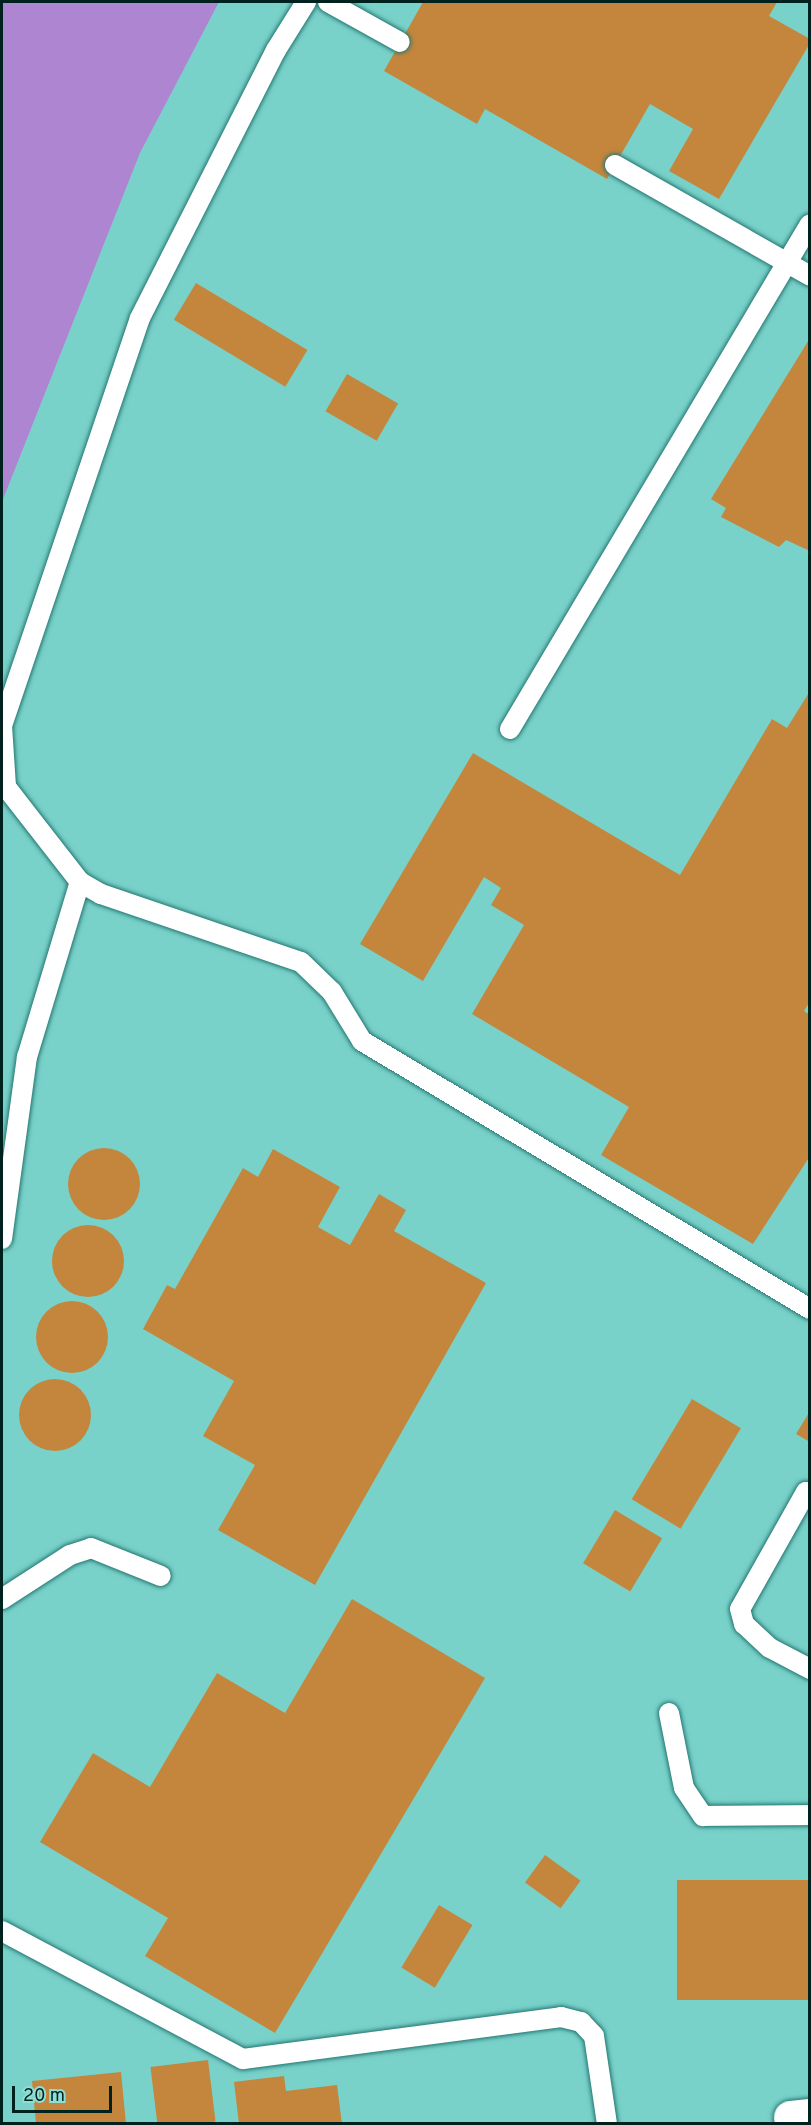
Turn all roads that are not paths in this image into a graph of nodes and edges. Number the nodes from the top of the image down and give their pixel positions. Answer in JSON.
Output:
{"nodes":[{"id":1,"x":306,"y":2,"type":"edge"},
{"id":2,"x":328,"y":2,"type":"edge"},
{"id":3,"x":400,"y":42,"type":"dead end"},
{"id":4,"x":615,"y":165,"type":"dead end"},
{"id":5,"x":810,"y":224,"type":"edge"},
{"id":6,"x":786,"y":264,"type":"junction"},
{"id":7,"x":810,"y":276,"type":"edge"},
{"id":8,"x":510,"y":729,"type":"dead end"},
{"id":9,"x":80,"y":882,"type":"junction"},
{"id":10,"x":2,"y":1239,"type":"edge"},
{"id":11,"x":810,"y":1309,"type":"edge"},
{"id":12,"x":810,"y":1492,"type":"edge"},
{"id":13,"x":161,"y":1576,"type":"dead end"},
{"id":14,"x":2,"y":1599,"type":"edge"},
{"id":15,"x":810,"y":1669,"type":"edge"},
{"id":16,"x":669,"y":1713,"type":"dead end"},
{"id":17,"x":810,"y":1815,"type":"edge"},
{"id":18,"x":2,"y":1931,"type":"edge"},
{"id":19,"x":607,"y":2124,"type":"edge"}],
"edges":[{"from":1,"to":9,"type":"lane"},
{"from":2,"to":3,"type":"lane"},
{"from":4,"to":6,"type":"lane"},
{"from":5,"to":6,"type":"lane"},
{"from":6,"to":7,"type":"lane"},
{"from":6,"to":8,"type":"lane"},
{"from":9,"to":10,"type":"lane"},
{"from":9,"to":11,"type":"lane"},
{"from":12,"to":15,"type":"lane"},
{"from":13,"to":14,"type":"lane"},
{"from":16,"to":17,"type":"lane"},
{"from":18,"to":19,"type":"lane"}]}
